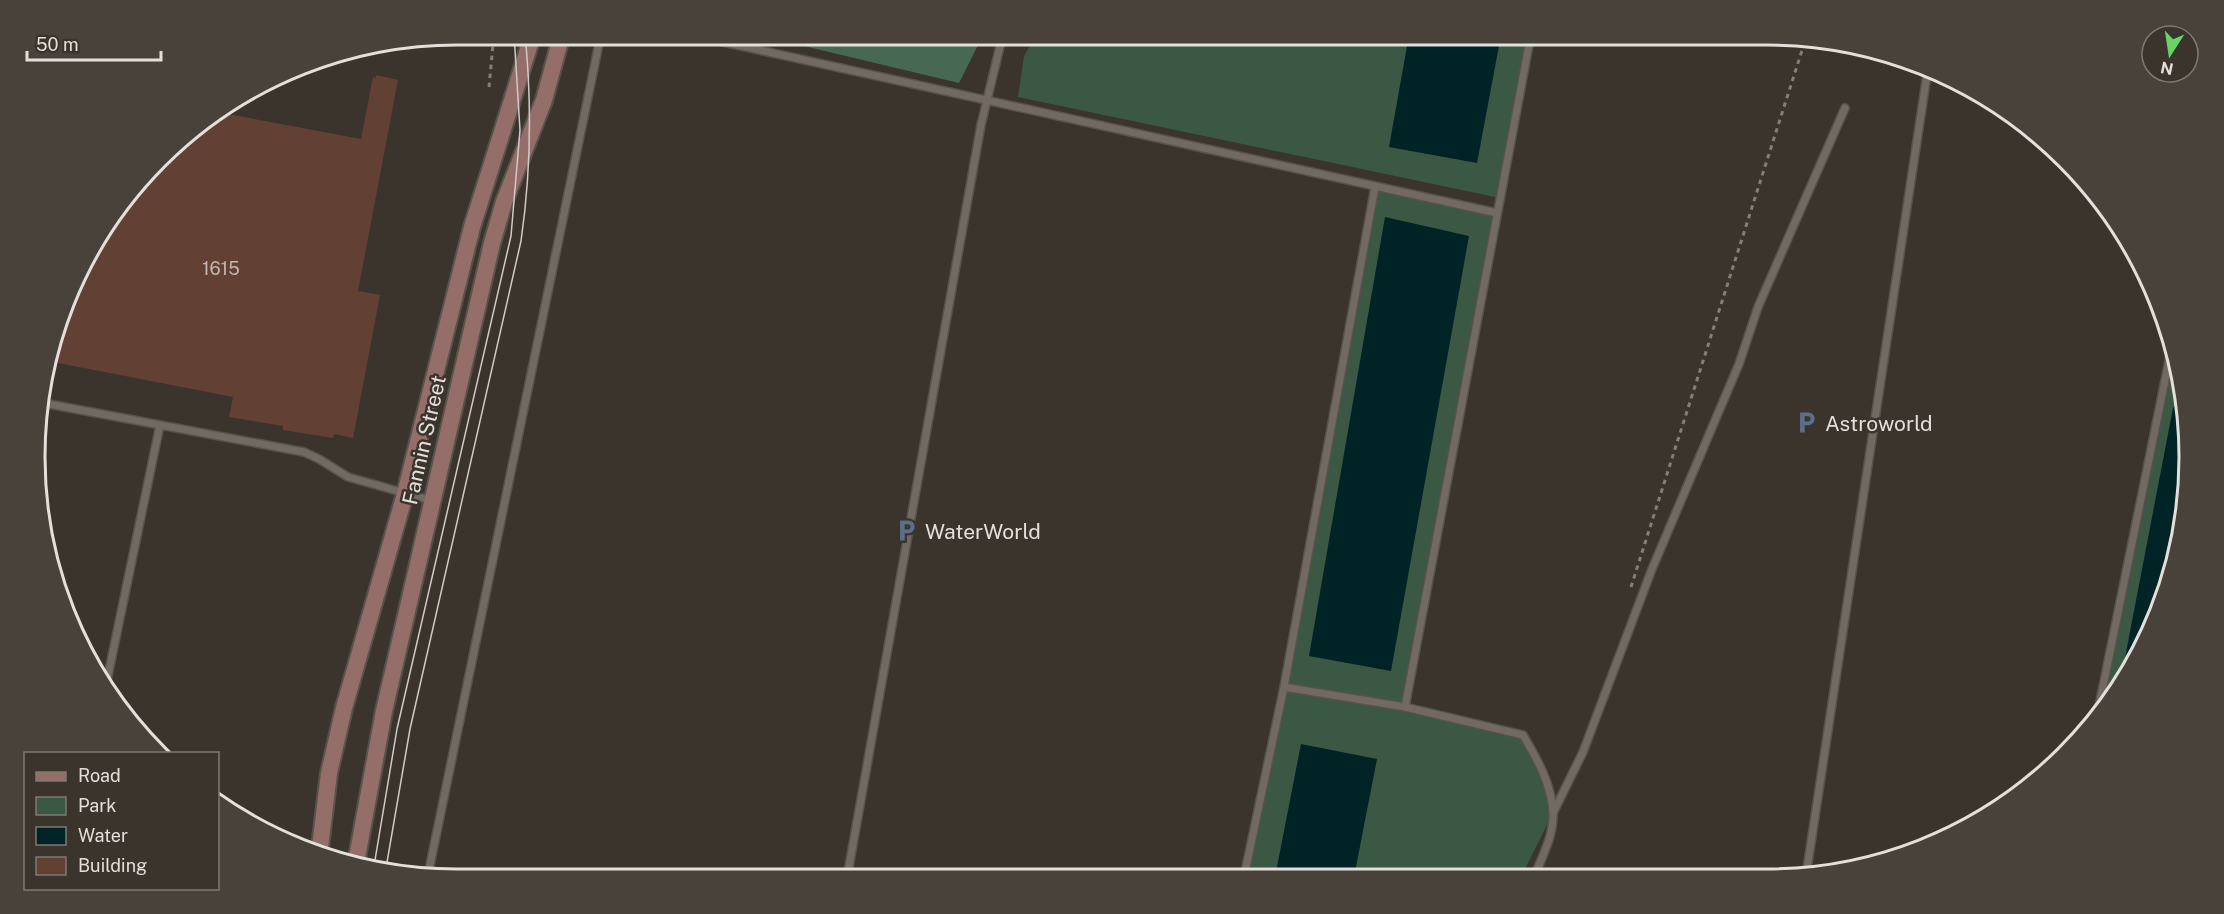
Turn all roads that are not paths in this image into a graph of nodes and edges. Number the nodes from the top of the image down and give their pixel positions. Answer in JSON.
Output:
{"nodes":[{"id":1,"x":530,"y":45,"type":"edge"},
{"id":2,"x":559,"y":45,"type":"edge"},
{"id":3,"x":600,"y":45,"type":"edge"},
{"id":4,"x":736,"y":45,"type":"edge"},
{"id":5,"x":1000,"y":45,"type":"edge"},
{"id":6,"x":1529,"y":45,"type":"edge"},
{"id":7,"x":1927,"y":77,"type":"edge"},
{"id":8,"x":987,"y":102,"type":"junction"},
{"id":9,"x":1845,"y":108,"type":"dead end"},
{"id":10,"x":1375,"y":186,"type":"junction"},
{"id":11,"x":1497,"y":213,"type":"junction"},
{"id":12,"x":2170,"y":371,"type":"edge"},
{"id":13,"x":49,"y":404,"type":"edge"},
{"id":14,"x":160,"y":425,"type":"junction"},
{"id":15,"x":405,"y":494,"type":"junction"},
{"id":16,"x":433,"y":501,"type":"junction"},
{"id":17,"x":108,"y":676,"type":"edge"},
{"id":18,"x":1284,"y":687,"type":"junction"},
{"id":19,"x":2101,"y":699,"type":"edge"},
{"id":20,"x":1405,"y":707,"type":"junction"},
{"id":21,"x":1553,"y":813,"type":"junction"},
{"id":22,"x":320,"y":845,"type":"edge"},
{"id":23,"x":357,"y":857,"type":"edge"},
{"id":24,"x":1807,"y":867,"type":"edge"},
{"id":25,"x":429,"y":868,"type":"edge"},
{"id":26,"x":849,"y":869,"type":"edge"},
{"id":27,"x":1246,"y":869,"type":"edge"},
{"id":28,"x":1537,"y":869,"type":"edge"}],
"edges":[{"from":1,"to":15,"type":"main road","name":"Fannin Street"},
{"from":2,"to":16,"type":"main road","name":"Fannin Street"},
{"from":3,"to":25,"type":"lane"},
{"from":4,"to":8,"type":"lane"},
{"from":5,"to":8,"type":"lane"},
{"from":6,"to":11,"type":"lane"},
{"from":7,"to":24,"type":"lane"},
{"from":8,"to":10,"type":"lane"},
{"from":8,"to":26,"type":"lane"},
{"from":9,"to":21,"type":"lane"},
{"from":10,"to":11,"type":"lane"},
{"from":10,"to":18,"type":"lane"},
{"from":11,"to":20,"type":"lane"},
{"from":12,"to":19,"type":"lane"},
{"from":13,"to":14,"type":"lane"},
{"from":14,"to":15,"type":"lane"},
{"from":14,"to":17,"type":"lane"},
{"from":15,"to":16,"type":"lane"},
{"from":15,"to":22,"type":"main road","name":"Fannin Street"},
{"from":16,"to":23,"type":"main road","name":"Fannin Street"},
{"from":18,"to":20,"type":"lane"},
{"from":18,"to":27,"type":"lane"},
{"from":20,"to":21,"type":"lane"},
{"from":21,"to":28,"type":"lane"}]}
